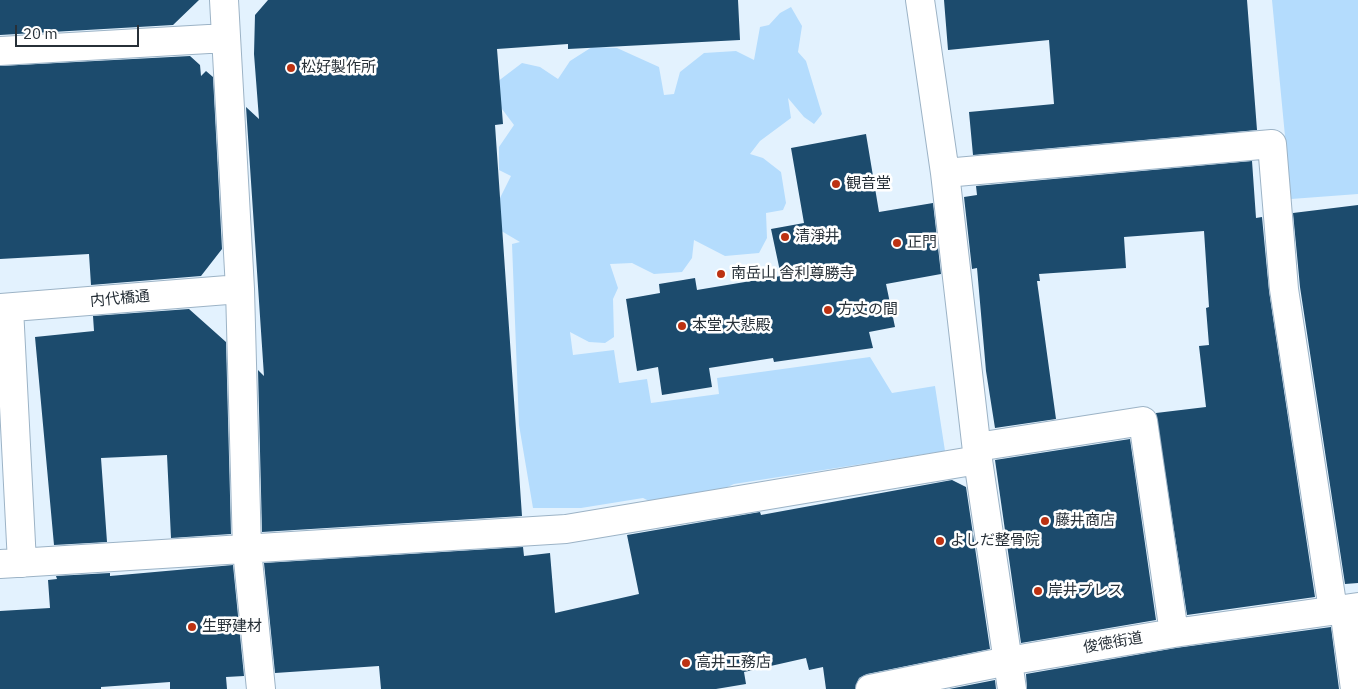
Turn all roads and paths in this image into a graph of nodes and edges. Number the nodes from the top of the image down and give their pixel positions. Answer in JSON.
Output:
{"nodes":[{"id":1,"x":224,"y":0,"type":"edge"},
{"id":2,"x":920,"y":0,"type":"edge"},
{"id":3,"x":226,"y":38,"type":"junction"},
{"id":4,"x":0,"y":51,"type":"edge"},
{"id":5,"x":945,"y":174,"type":"junction"},
{"id":6,"x":240,"y":289,"type":"junction"},
{"id":7,"x":4,"y":308,"type":"edge"},
{"id":8,"x":977,"y":453,"type":"junction"},
{"id":9,"x":247,"y":550,"type":"junction"},
{"id":10,"x":11,"y":563,"type":"edge"},
{"id":11,"x":1345,"y":609,"type":"edge"},
{"id":12,"x":1174,"y":633,"type":"junction"},
{"id":13,"x":1008,"y":661,"type":"junction"},
{"id":14,"x":261,"y":689,"type":"edge"},
{"id":15,"x":870,"y":689,"type":"edge"},
{"id":16,"x":1012,"y":689,"type":"edge"},
{"id":17,"x":1355,"y":689,"type":"edge"}],
"edges":[{"from":1,"to":3,"type":"street"},
{"from":2,"to":5,"type":"street"},
{"from":3,"to":4,"type":"street"},
{"from":3,"to":6,"type":"street"},
{"from":5,"to":8,"type":"street"},
{"from":5,"to":11,"type":"street"},
{"from":6,"to":7,"type":"street","name":"内代橋通"},
{"from":6,"to":9,"type":"street"},
{"from":7,"to":10,"type":"street"},
{"from":8,"to":9,"type":"street"},
{"from":8,"to":12,"type":"street"},
{"from":8,"to":13,"type":"street"},
{"from":9,"to":10,"type":"street"},
{"from":9,"to":14,"type":"street"},
{"from":11,"to":12,"type":"street","name":"俊徳街道"},
{"from":11,"to":17,"type":"street"},
{"from":12,"to":13,"type":"street","name":"俊徳街道"},
{"from":13,"to":15,"type":"street","name":"俊徳街道"},
{"from":13,"to":16,"type":"street"}]}
